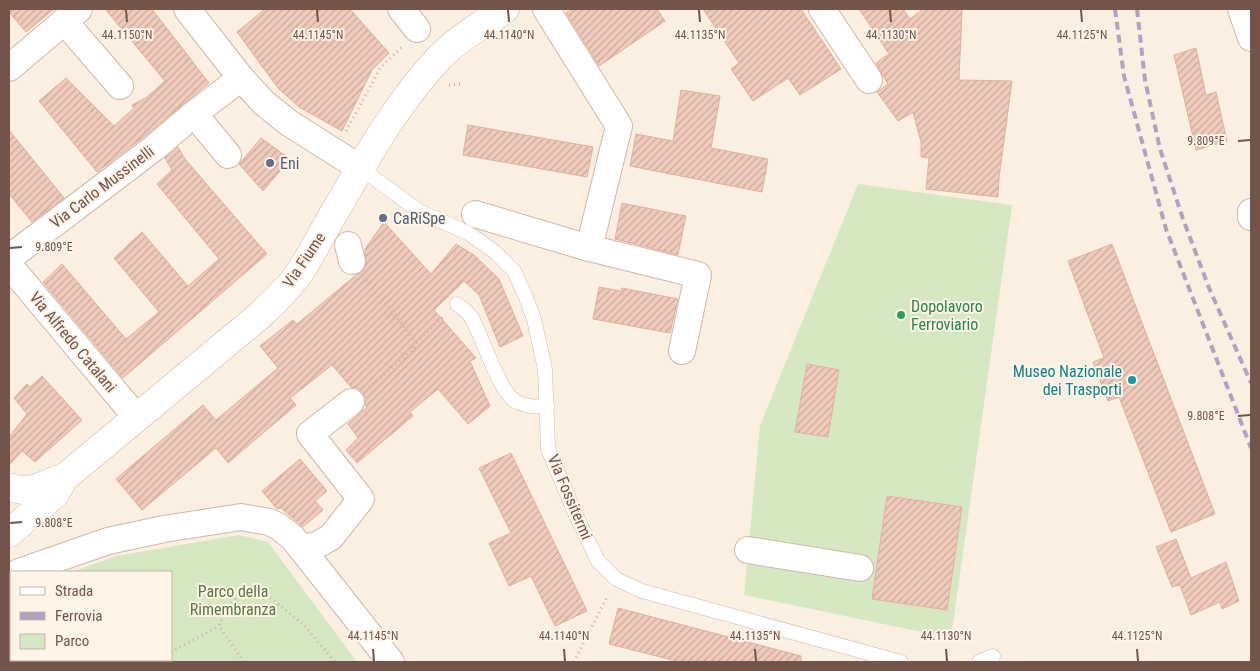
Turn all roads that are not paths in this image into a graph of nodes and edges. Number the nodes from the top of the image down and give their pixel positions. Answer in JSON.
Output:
{"nodes":[{"id":1,"x":187,"y":9,"type":"edge"},
{"id":2,"x":401,"y":9,"type":"edge"},
{"id":3,"x":505,"y":9,"type":"edge"},
{"id":4,"x":546,"y":9,"type":"edge"},
{"id":5,"x":822,"y":9,"type":"edge"},
{"id":6,"x":71,"y":15,"type":"edge"},
{"id":7,"x":412,"y":36,"type":"road end"},
{"id":8,"x":9,"y":68,"type":"edge"},
{"id":9,"x":240,"y":78,"type":"junction"},
{"id":10,"x":869,"y":80,"type":"dead end"},
{"id":11,"x":120,"y":86,"type":"dead end"},
{"id":12,"x":194,"y":114,"type":"junction"},
{"id":13,"x":228,"y":155,"type":"dead end"},
{"id":14,"x":360,"y":168,"type":"junction"},
{"id":15,"x":1251,"y":212,"type":"edge"},
{"id":16,"x":475,"y":214,"type":"dead end"},
{"id":17,"x":1251,"y":217,"type":"edge"},
{"id":18,"x":589,"y":248,"type":"junction"},
{"id":19,"x":9,"y":258,"type":"edge"},
{"id":20,"x":9,"y":265,"type":"edge"},
{"id":21,"x":458,"y":304,"type":"road end"},
{"id":22,"x":682,"y":351,"type":"dead end"},
{"id":23,"x":351,"y":402,"type":"road end"},
{"id":24,"x":547,"y":406,"type":"junction"},
{"id":25,"x":137,"y":418,"type":"junction"},
{"id":26,"x":64,"y":478,"type":"junction"},
{"id":27,"x":9,"y":487,"type":"edge"},
{"id":28,"x":9,"y":533,"type":"edge"},
{"id":29,"x":301,"y":548,"type":"junction"},
{"id":30,"x":748,"y":550,"type":"dead end"},
{"id":31,"x":860,"y":568,"type":"dead end"},
{"id":32,"x":23,"y":571,"type":"edge"},
{"id":33,"x":993,"y":656,"type":"dead end"},
{"id":34,"x":391,"y":662,"type":"edge"},
{"id":35,"x":901,"y":662,"type":"edge"},
{"id":36,"x":978,"y":662,"type":"edge"}],
"edges":[{"from":1,"to":9,"type":"street"},
{"from":2,"to":7,"type":"street"},
{"from":3,"to":14,"type":"main road","name":"Via Fiume"},
{"from":4,"to":18,"type":"street"},
{"from":5,"to":10,"type":"street"},
{"from":6,"to":8,"type":"street"},
{"from":6,"to":11,"type":"street"},
{"from":9,"to":12,"type":"street","name":"Via Carlo Mussinelli"},
{"from":9,"to":14,"type":"street"},
{"from":12,"to":13,"type":"street"},
{"from":12,"to":19,"type":"street","name":"Via Carlo Mussinelli"},
{"from":14,"to":24,"type":"lane","name":"Via Fossitermi"},
{"from":14,"to":25,"type":"main road","name":"Via Fiume"},
{"from":15,"to":17,"type":"street"},
{"from":16,"to":18,"type":"street"},
{"from":18,"to":22,"type":"street"},
{"from":20,"to":25,"type":"street","name":"Via Alfredo Catalani"},
{"from":21,"to":24,"type":"lane"},
{"from":23,"to":29,"type":"street"},
{"from":24,"to":35,"type":"lane","name":"Via Fossitermi"},
{"from":25,"to":26,"type":"main road","name":"Via Fiume"},
{"from":26,"to":27,"type":"main road","name":"Via Fiume"},
{"from":26,"to":28,"type":"main road","name":"Via Fiume"},
{"from":29,"to":32,"type":"street"},
{"from":29,"to":34,"type":"street"},
{"from":30,"to":31,"type":"street"},
{"from":33,"to":36,"type":"lane"}]}
